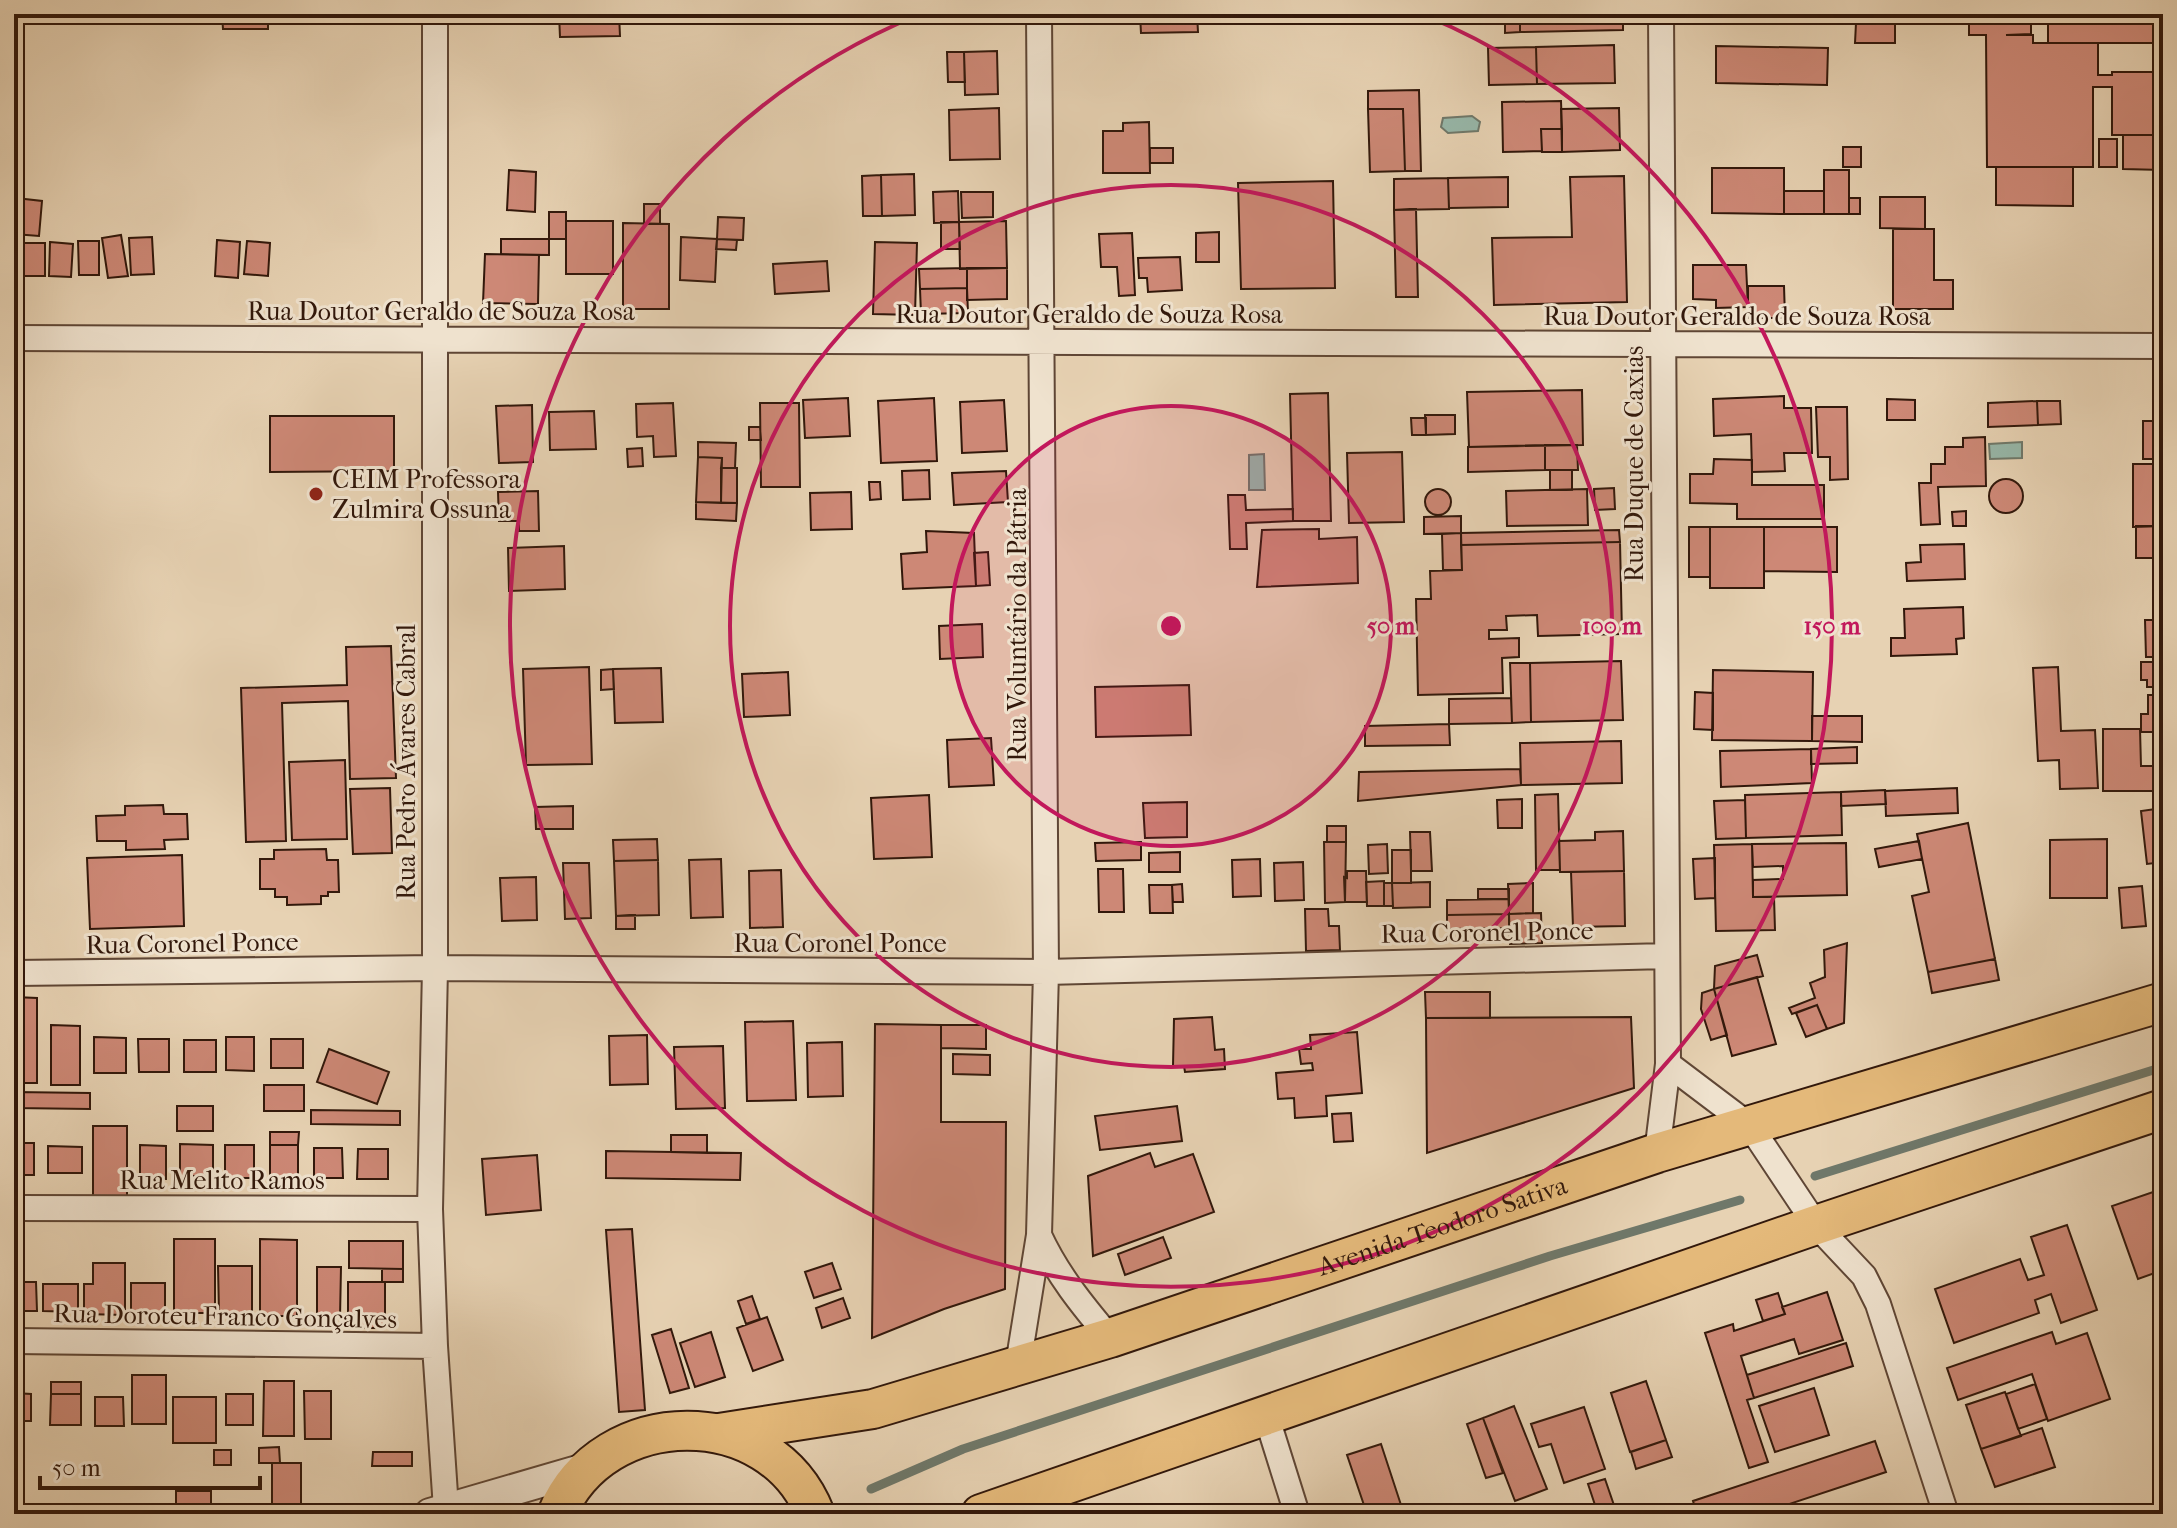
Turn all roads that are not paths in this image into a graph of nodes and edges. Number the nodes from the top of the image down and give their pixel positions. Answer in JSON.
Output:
{"nodes":[{"id":1,"x":435,"y":14,"type":"edge"},
{"id":2,"x":1039,"y":14,"type":"edge"},
{"id":3,"x":1661,"y":14,"type":"edge"},
{"id":4,"x":14,"y":338,"type":"edge"},
{"id":5,"x":433,"y":339,"type":"junction"},
{"id":6,"x":1043,"y":341,"type":"junction"},
{"id":7,"x":1661,"y":344,"type":"junction"},
{"id":8,"x":2163,"y":346,"type":"edge"},
{"id":9,"x":1666,"y":956,"type":"junction"},
{"id":10,"x":435,"y":968,"type":"junction"},
{"id":11,"x":1046,"y":972,"type":"junction"},
{"id":12,"x":14,"y":973,"type":"edge"},
{"id":13,"x":2163,"y":1002,"type":"edge"},
{"id":14,"x":1668,"y":1064,"type":"junction"},
{"id":15,"x":2163,"y":1109,"type":"edge"},
{"id":16,"x":1750,"y":1126,"type":"junction"},
{"id":17,"x":1657,"y":1153,"type":"junction"},
{"id":18,"x":14,"y":1208,"type":"edge"},
{"id":19,"x":430,"y":1209,"type":"junction"},
{"id":20,"x":1816,"y":1225,"type":"junction"},
{"id":21,"x":1039,"y":1235,"type":"junction"},
{"id":22,"x":1110,"y":1338,"type":"junction"},
{"id":23,"x":14,"y":1341,"type":"edge"},
{"id":24,"x":435,"y":1346,"type":"junction"},
{"id":25,"x":1018,"y":1365,"type":"junction"},
{"id":26,"x":1266,"y":1415,"type":"junction"},
{"id":27,"x":719,"y":1433,"type":"junction"},
{"id":28,"x":588,"y":1468,"type":"junction"},
{"id":29,"x":438,"y":1511,"type":"edge"},
{"id":30,"x":557,"y":1514,"type":"edge"},
{"id":31,"x":815,"y":1514,"type":"edge"},
{"id":32,"x":981,"y":1514,"type":"edge"},
{"id":33,"x":1297,"y":1514,"type":"edge"},
{"id":34,"x":1946,"y":1514,"type":"edge"}],
"edges":[{"from":1,"to":5,"type":"street","name":"Rua Pedro Ávares Cabral"},
{"from":2,"to":6,"type":"street","name":"Rua Voluntário da Pátria"},
{"from":3,"to":7,"type":"street","name":"Rua Duque de Caxias"},
{"from":4,"to":5,"type":"street","name":"Rua Doutor Geraldo de Souza Rosa"},
{"from":5,"to":6,"type":"street","name":"Rua Doutor Geraldo de Souza Rosa"},
{"from":5,"to":10,"type":"street","name":"Rua Pedro Ávares Cabral"},
{"from":6,"to":7,"type":"street","name":"Rua Doutor Geraldo de Souza Rosa"},
{"from":6,"to":11,"type":"street","name":"Rua Voluntário da Pátria"},
{"from":7,"to":8,"type":"street","name":"Rua Doutor Geraldo de Souza Rosa"},
{"from":7,"to":9,"type":"street","name":"Rua Duque de Caxias"},
{"from":9,"to":11,"type":"street","name":"Rua Coronel Ponce"},
{"from":9,"to":14,"type":"street","name":"Rua Duque de Caxias"},
{"from":10,"to":11,"type":"street","name":"Rua Coronel Ponce"},
{"from":10,"to":12,"type":"street","name":"Rua Coronel Ponce"},
{"from":10,"to":19,"type":"street","name":"Rua Pedro Ávares Cabral"},
{"from":11,"to":21,"type":"street","name":"Rua Voluntário da Pátria"},
{"from":13,"to":16,"type":"main road","name":"Avenida Teodoro Sativa"},
{"from":14,"to":16,"type":"street"},
{"from":14,"to":17,"type":"street","name":"Rua Duque de Caxias"},
{"from":15,"to":20,"type":"main road"},
{"from":16,"to":17,"type":"main road","name":"Avenida Teodoro Sativa"},
{"from":16,"to":20,"type":"street"},
{"from":17,"to":22,"type":"main road","name":"Avenida Teodoro Sativa"},
{"from":18,"to":19,"type":"street","name":"Rua Melito Ramos"},
{"from":19,"to":24,"type":"street","name":"Rua Pedro Ávares Cabral"},
{"from":20,"to":26,"type":"main road"},
{"from":20,"to":34,"type":"street"},
{"from":21,"to":22,"type":"street"},
{"from":21,"to":25,"type":"street","name":"Rua Voluntário da Pátria"},
{"from":22,"to":25,"type":"main road","name":"Avenida Teodoro Sativa"},
{"from":23,"to":24,"type":"street","name":"Rua Doroteu Franco Gonçalves"},
{"from":24,"to":29,"type":"street","name":"Rua Pedro Ávares Cabral"},
{"from":25,"to":27,"type":"main road","name":"Avenida Teodoro Sativa"},
{"from":26,"to":32,"type":"main road"},
{"from":26,"to":33,"type":"street"},
{"from":27,"to":28,"type":"main road"},
{"from":27,"to":31,"type":"main road"},
{"from":28,"to":29,"type":"street"},
{"from":28,"to":30,"type":"main road"}]}
